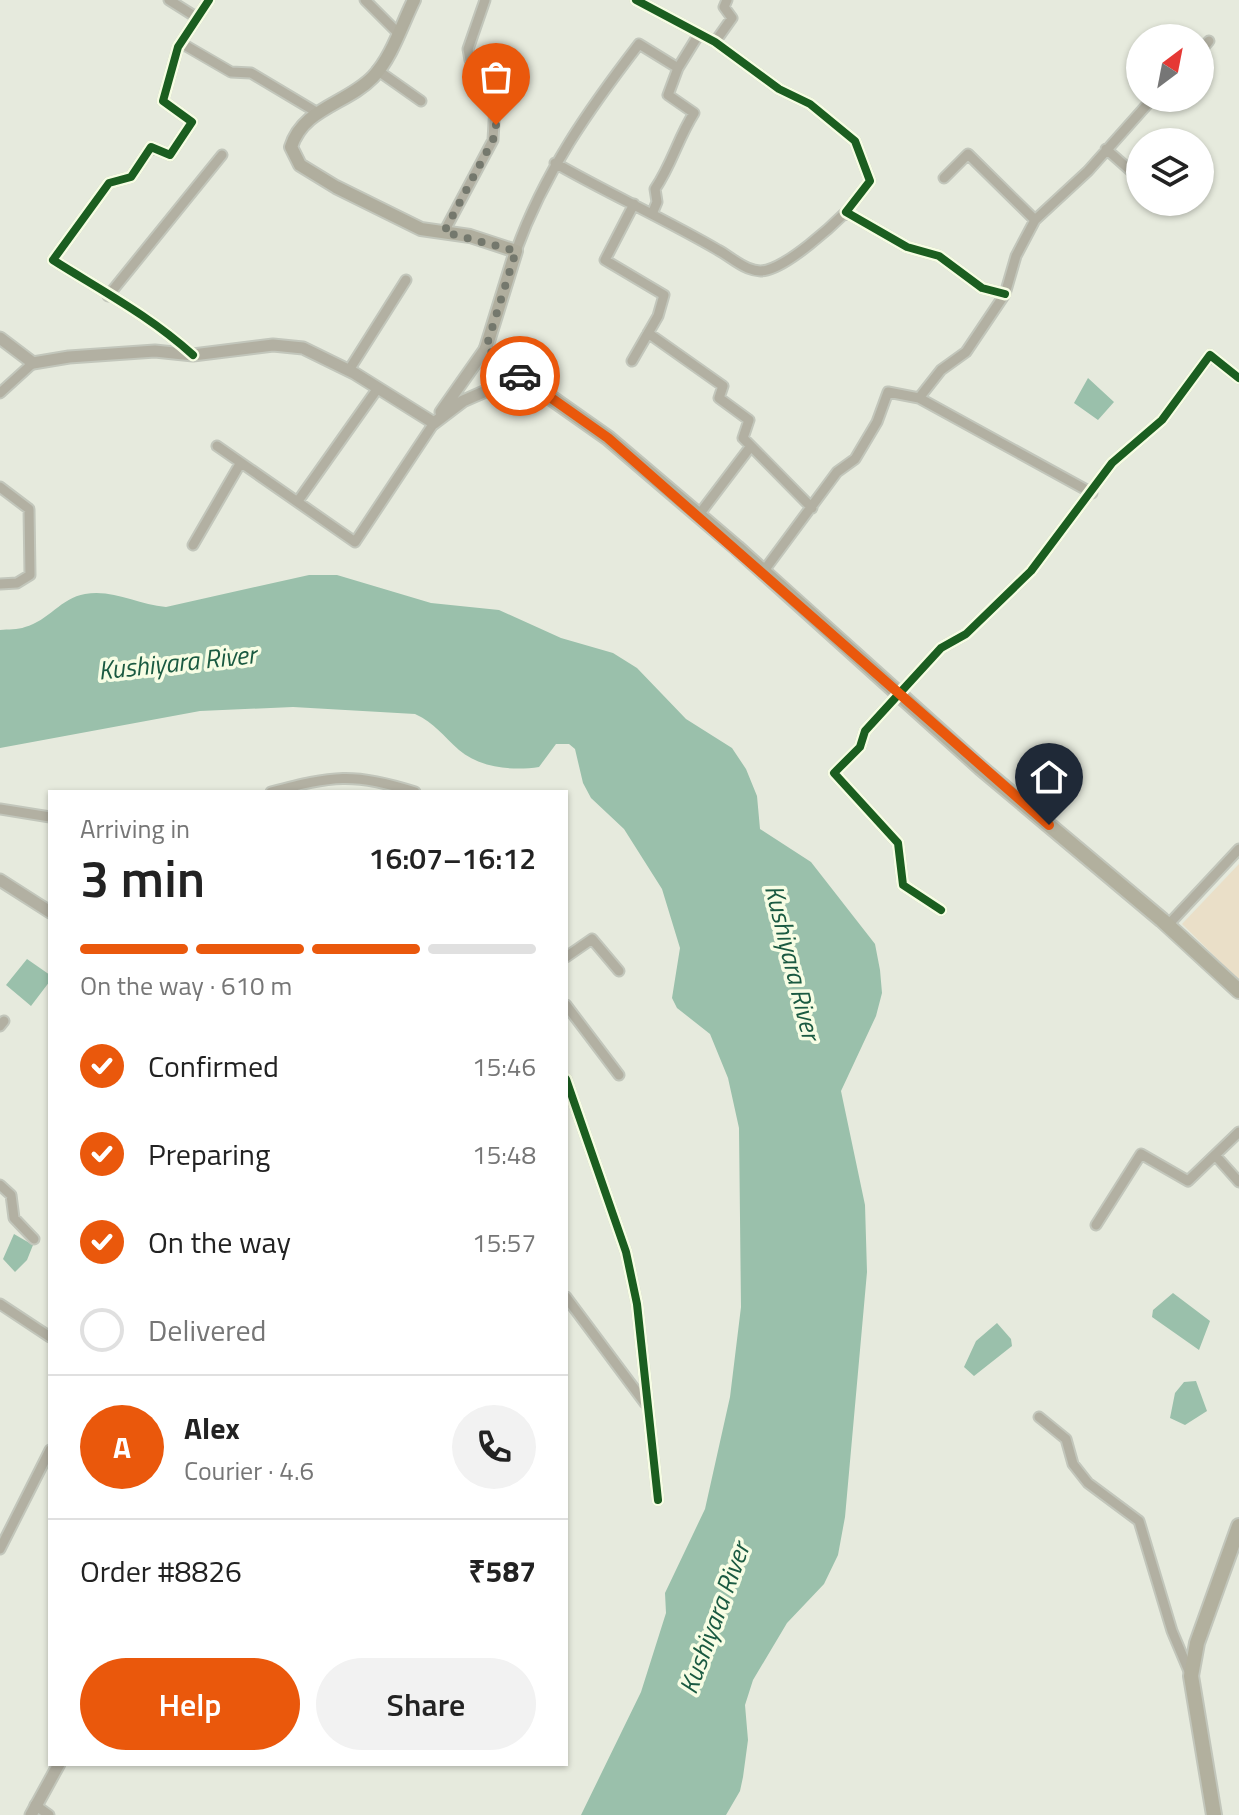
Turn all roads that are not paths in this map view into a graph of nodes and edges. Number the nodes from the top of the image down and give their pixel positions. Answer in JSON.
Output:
{"nodes":[{"id":1,"x":169,"y":0,"type":"edge"},
{"id":2,"x":209,"y":0,"type":"edge"},
{"id":3,"x":365,"y":0,"type":"edge"},
{"id":4,"x":414,"y":0,"type":"edge"},
{"id":5,"x":485,"y":0,"type":"edge"},
{"id":6,"x":636,"y":0,"type":"edge"},
{"id":7,"x":727,"y":0,"type":"edge"},
{"id":8,"x":196,"y":17,"type":"junction"},
{"id":9,"x":398,"y":33,"type":"junction"},
{"id":10,"x":699,"y":34,"type":"junction"},
{"id":11,"x":715,"y":42,"type":"junction"},
{"id":12,"x":181,"y":43,"type":"junction"},
{"id":13,"x":678,"y":68,"type":"junction"},
{"id":14,"x":377,"y":70,"type":"junction"},
{"id":15,"x":421,"y":101,"type":"dead end"},
{"id":16,"x":1140,"y":112,"type":"edge"},
{"id":17,"x":318,"y":113,"type":"junction"},
{"id":18,"x":1106,"y":149,"type":"junction"},
{"id":19,"x":222,"y":155,"type":"dead end"},
{"id":20,"x":555,"y":163,"type":"junction"},
{"id":21,"x":1126,"y":167,"type":"edge"},
{"id":22,"x":944,"y":178,"type":"dead end"},
{"id":23,"x":634,"y":204,"type":"junction"},
{"id":24,"x":846,"y":212,"type":"junction"},
{"id":25,"x":652,"y":214,"type":"junction"},
{"id":26,"x":1035,"y":220,"type":"junction"},
{"id":27,"x":444,"y":232,"type":"junction"},
{"id":28,"x":516,"y":251,"type":"junction"},
{"id":29,"x":406,"y":280,"type":"dead end"},
{"id":30,"x":1005,"y":294,"type":"junction"},
{"id":31,"x":108,"y":296,"type":"junction"},
{"id":32,"x":648,"y":333,"type":"junction"},
{"id":33,"x":0,"y":338,"type":"edge"},
{"id":34,"x":486,"y":348,"type":"junction"},
{"id":35,"x":193,"y":355,"type":"junction"},
{"id":36,"x":632,"y":361,"type":"dead end"},
{"id":37,"x":33,"y":363,"type":"junction"},
{"id":38,"x":349,"y":370,"type":"junction"},
{"id":39,"x":520,"y":376,"type":"junction"},
{"id":40,"x":1239,"y":378,"type":"edge"},
{"id":41,"x":378,"y":388,"type":"junction"},
{"id":42,"x":0,"y":393,"type":"edge"},
{"id":43,"x":919,"y":398,"type":"junction"},
{"id":44,"x":434,"y":423,"type":"junction"},
{"id":45,"x":217,"y":446,"type":"dead end"},
{"id":46,"x":751,"y":446,"type":"junction"},
{"id":47,"x":240,"y":464,"type":"junction"},
{"id":48,"x":0,"y":487,"type":"edge"},
{"id":49,"x":1092,"y":493,"type":"junction"},
{"id":50,"x":298,"y":501,"type":"junction"},
{"id":51,"x":812,"y":508,"type":"junction"},
{"id":52,"x":698,"y":516,"type":"junction"},
{"id":53,"x":193,"y":545,"type":"dead end"},
{"id":54,"x":763,"y":572,"type":"junction"},
{"id":55,"x":0,"y":584,"type":"edge"},
{"id":56,"x":899,"y":693,"type":"junction"},
{"id":57,"x":301,"y":788,"type":"edge"},
{"id":58,"x":409,"y":790,"type":"edge"},
{"id":59,"x":0,"y":809,"type":"edge"},
{"id":60,"x":48,"y":817,"type":"edge"},
{"id":61,"x":1239,"y":849,"type":"edge"},
{"id":62,"x":0,"y":880,"type":"edge"},
{"id":63,"x":941,"y":910,"type":"dead end"},
{"id":64,"x":48,"y":911,"type":"edge"},
{"id":65,"x":1168,"y":925,"type":"junction"},
{"id":66,"x":568,"y":952,"type":"edge"},
{"id":67,"x":619,"y":971,"type":"dead end"},
{"id":68,"x":1239,"y":991,"type":"edge"},
{"id":69,"x":568,"y":1008,"type":"edge"},
{"id":70,"x":619,"y":1075,"type":"dead end"},
{"id":71,"x":568,"y":1085,"type":"edge"},
{"id":72,"x":1239,"y":1132,"type":"edge"},
{"id":73,"x":1215,"y":1155,"type":"junction"},
{"id":74,"x":1239,"y":1182,"type":"edge"},
{"id":75,"x":0,"y":1185,"type":"edge"},
{"id":76,"x":1096,"y":1225,"type":"dead end"},
{"id":77,"x":34,"y":1239,"type":"dead end"},
{"id":78,"x":568,"y":1300,"type":"edge"},
{"id":79,"x":0,"y":1304,"type":"edge"},
{"id":80,"x":48,"y":1336,"type":"edge"},
{"id":81,"x":646,"y":1405,"type":"junction"},
{"id":82,"x":1039,"y":1417,"type":"dead end"},
{"id":83,"x":48,"y":1454,"type":"edge"},
{"id":84,"x":658,"y":1500,"type":"dead end"},
{"id":85,"x":1239,"y":1526,"type":"edge"},
{"id":86,"x":0,"y":1549,"type":"edge"},
{"id":87,"x":1191,"y":1676,"type":"junction"},
{"id":88,"x":58,"y":1766,"type":"edge"},
{"id":89,"x":33,"y":1810,"type":"edge"},
{"id":90,"x":49,"y":1815,"type":"edge"},
{"id":91,"x":1214,"y":1815,"type":"edge"}],
"edges":[{"from":1,"to":8,"type":"street"},
{"from":2,"to":8,"type":"street"},
{"from":3,"to":9,"type":"street"},
{"from":4,"to":9,"type":"main road"},
{"from":5,"to":27,"type":"street"},
{"from":6,"to":10,"type":"street"},
{"from":7,"to":11,"type":"street"},
{"from":8,"to":12,"type":"street"},
{"from":9,"to":14,"type":"main road"},
{"from":10,"to":11,"type":"street"},
{"from":10,"to":13,"type":"street"},
{"from":11,"to":24,"type":"street"},
{"from":12,"to":17,"type":"street"},
{"from":12,"to":31,"type":"street"},
{"from":13,"to":20,"type":"street"},
{"from":13,"to":25,"type":"street"},
{"from":14,"to":15,"type":"street"},
{"from":14,"to":17,"type":"main road"},
{"from":16,"to":18,"type":"street"},
{"from":17,"to":27,"type":"main road"},
{"from":18,"to":21,"type":"street"},
{"from":18,"to":26,"type":"street"},
{"from":19,"to":31,"type":"street"},
{"from":20,"to":23,"type":"street"},
{"from":20,"to":28,"type":"street"},
{"from":22,"to":26,"type":"street"},
{"from":23,"to":25,"type":"street"},
{"from":23,"to":32,"type":"street"},
{"from":24,"to":25,"type":"street"},
{"from":24,"to":30,"type":"street"},
{"from":26,"to":30,"type":"street"},
{"from":27,"to":28,"type":"main road"},
{"from":28,"to":34,"type":"main road"},
{"from":29,"to":38,"type":"street"},
{"from":30,"to":43,"type":"street"},
{"from":31,"to":35,"type":"street"},
{"from":32,"to":36,"type":"street"},
{"from":32,"to":46,"type":"street"},
{"from":33,"to":37,"type":"street"},
{"from":34,"to":39,"type":"main road"},
{"from":34,"to":44,"type":"street"},
{"from":35,"to":37,"type":"street"},
{"from":35,"to":38,"type":"street"},
{"from":37,"to":42,"type":"street"},
{"from":38,"to":41,"type":"street"},
{"from":39,"to":44,"type":"street"},
{"from":39,"to":52,"type":"main road"},
{"from":40,"to":49,"type":"street"},
{"from":41,"to":44,"type":"street"},
{"from":41,"to":50,"type":"street"},
{"from":43,"to":49,"type":"street"},
{"from":43,"to":51,"type":"street"},
{"from":44,"to":50,"type":"street"},
{"from":45,"to":47,"type":"street"},
{"from":46,"to":51,"type":"street"},
{"from":46,"to":52,"type":"street"},
{"from":47,"to":50,"type":"street"},
{"from":47,"to":53,"type":"street"},
{"from":48,"to":55,"type":"street"},
{"from":49,"to":56,"type":"street"},
{"from":51,"to":54,"type":"street"},
{"from":52,"to":54,"type":"main road"},
{"from":54,"to":56,"type":"main road"},
{"from":56,"to":63,"type":"street"},
{"from":56,"to":65,"type":"main road"},
{"from":57,"to":58,"type":"street"},
{"from":59,"to":60,"type":"street"},
{"from":61,"to":65,"type":"street"},
{"from":62,"to":64,"type":"street"},
{"from":65,"to":68,"type":"main road"},
{"from":66,"to":67,"type":"street"},
{"from":69,"to":70,"type":"street"},
{"from":71,"to":81,"type":"street"},
{"from":72,"to":73,"type":"street"},
{"from":73,"to":74,"type":"street"},
{"from":73,"to":76,"type":"street"},
{"from":75,"to":77,"type":"street"},
{"from":78,"to":81,"type":"street"},
{"from":79,"to":80,"type":"street"},
{"from":81,"to":84,"type":"street"},
{"from":82,"to":87,"type":"street"},
{"from":83,"to":86,"type":"street"},
{"from":85,"to":87,"type":"main road"},
{"from":87,"to":91,"type":"main road"},
{"from":88,"to":89,"type":"street"},
{"from":89,"to":90,"type":"street"}]}
